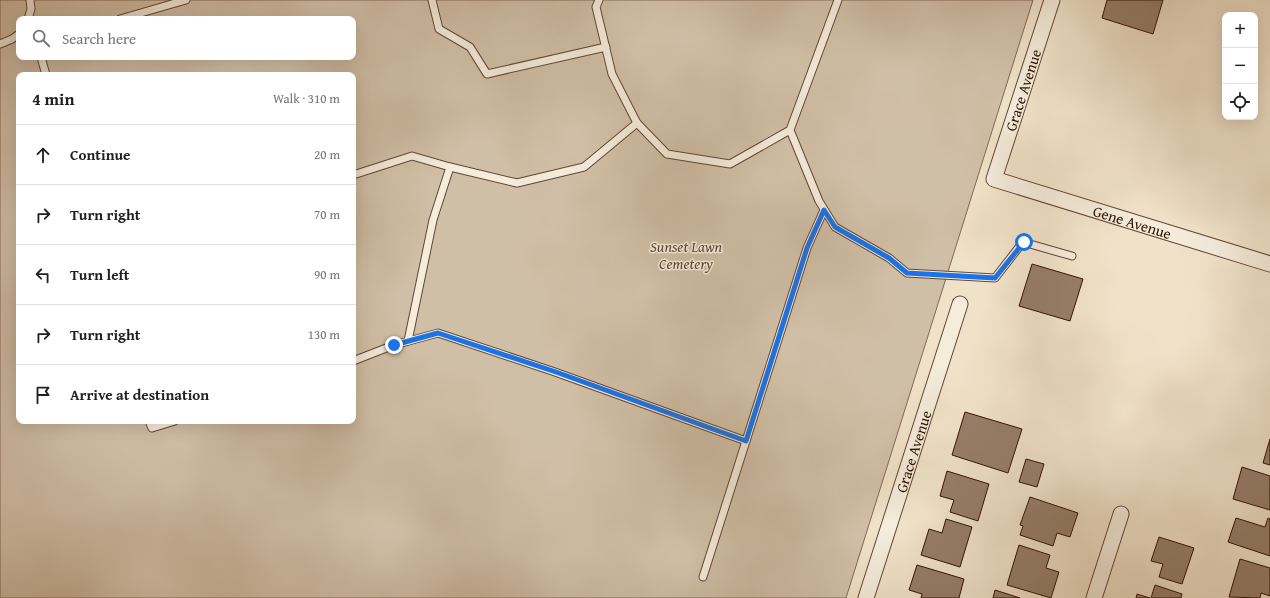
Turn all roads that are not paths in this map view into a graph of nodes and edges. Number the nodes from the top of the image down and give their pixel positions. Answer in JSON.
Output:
{"nodes":[{"id":1,"x":30,"y":0,"type":"edge"},
{"id":2,"x":186,"y":0,"type":"edge"},
{"id":3,"x":432,"y":0,"type":"edge"},
{"id":4,"x":599,"y":0,"type":"edge"},
{"id":5,"x":838,"y":0,"type":"edge"},
{"id":6,"x":1052,"y":0,"type":"edge"},
{"id":7,"x":29,"y":16,"type":"edge"},
{"id":8,"x":130,"y":16,"type":"edge"},
{"id":9,"x":16,"y":36,"type":"edge"},
{"id":10,"x":0,"y":44,"type":"edge"},
{"id":11,"x":606,"y":47,"type":"junction"},
{"id":12,"x":42,"y":60,"type":"edge"},
{"id":13,"x":45,"y":72,"type":"edge"},
{"id":14,"x":637,"y":123,"type":"junction"},
{"id":15,"x":790,"y":130,"type":"junction"},
{"id":16,"x":450,"y":167,"type":"junction"},
{"id":17,"x":356,"y":174,"type":"edge"},
{"id":18,"x":994,"y":179,"type":"joint"},
{"id":19,"x":824,"y":210,"type":"junction"},
{"id":20,"x":1072,"y":256,"type":"dead end"},
{"id":21,"x":1270,"y":264,"type":"edge"},
{"id":22,"x":960,"y":304,"type":"dead end"},
{"id":23,"x":408,"y":341,"type":"junction"},
{"id":24,"x":356,"y":360,"type":"edge"},
{"id":25,"x":150,"y":424,"type":"edge"},
{"id":26,"x":165,"y":424,"type":"edge"},
{"id":27,"x":746,"y":441,"type":"junction"},
{"id":28,"x":1121,"y":514,"type":"dead end"},
{"id":29,"x":703,"y":577,"type":"dead end"},
{"id":30,"x":866,"y":598,"type":"edge"},
{"id":31,"x":1094,"y":598,"type":"edge"}],
"edges":[{"from":1,"to":7,"type":"lane"},
{"from":2,"to":8,"type":"lane"},
{"from":3,"to":11,"type":"lane"},
{"from":4,"to":11,"type":"lane"},
{"from":5,"to":15,"type":"lane"},
{"from":6,"to":18,"type":"street","name":"Grace Avenue"},
{"from":9,"to":10,"type":"lane"},
{"from":11,"to":14,"type":"lane"},
{"from":12,"to":13,"type":"lane"},
{"from":14,"to":15,"type":"lane"},
{"from":14,"to":16,"type":"lane"},
{"from":15,"to":19,"type":"lane"},
{"from":16,"to":17,"type":"lane"},
{"from":16,"to":23,"type":"lane"},
{"from":18,"to":21,"type":"street","name":"Gene Avenue"},
{"from":19,"to":20,"type":"lane"},
{"from":19,"to":27,"type":"lane"},
{"from":22,"to":30,"type":"street","name":"Grace Avenue"},
{"from":23,"to":24,"type":"lane"},
{"from":23,"to":27,"type":"lane"},
{"from":25,"to":26,"type":"lane"},
{"from":27,"to":29,"type":"lane"},
{"from":28,"to":31,"type":"street"}]}
